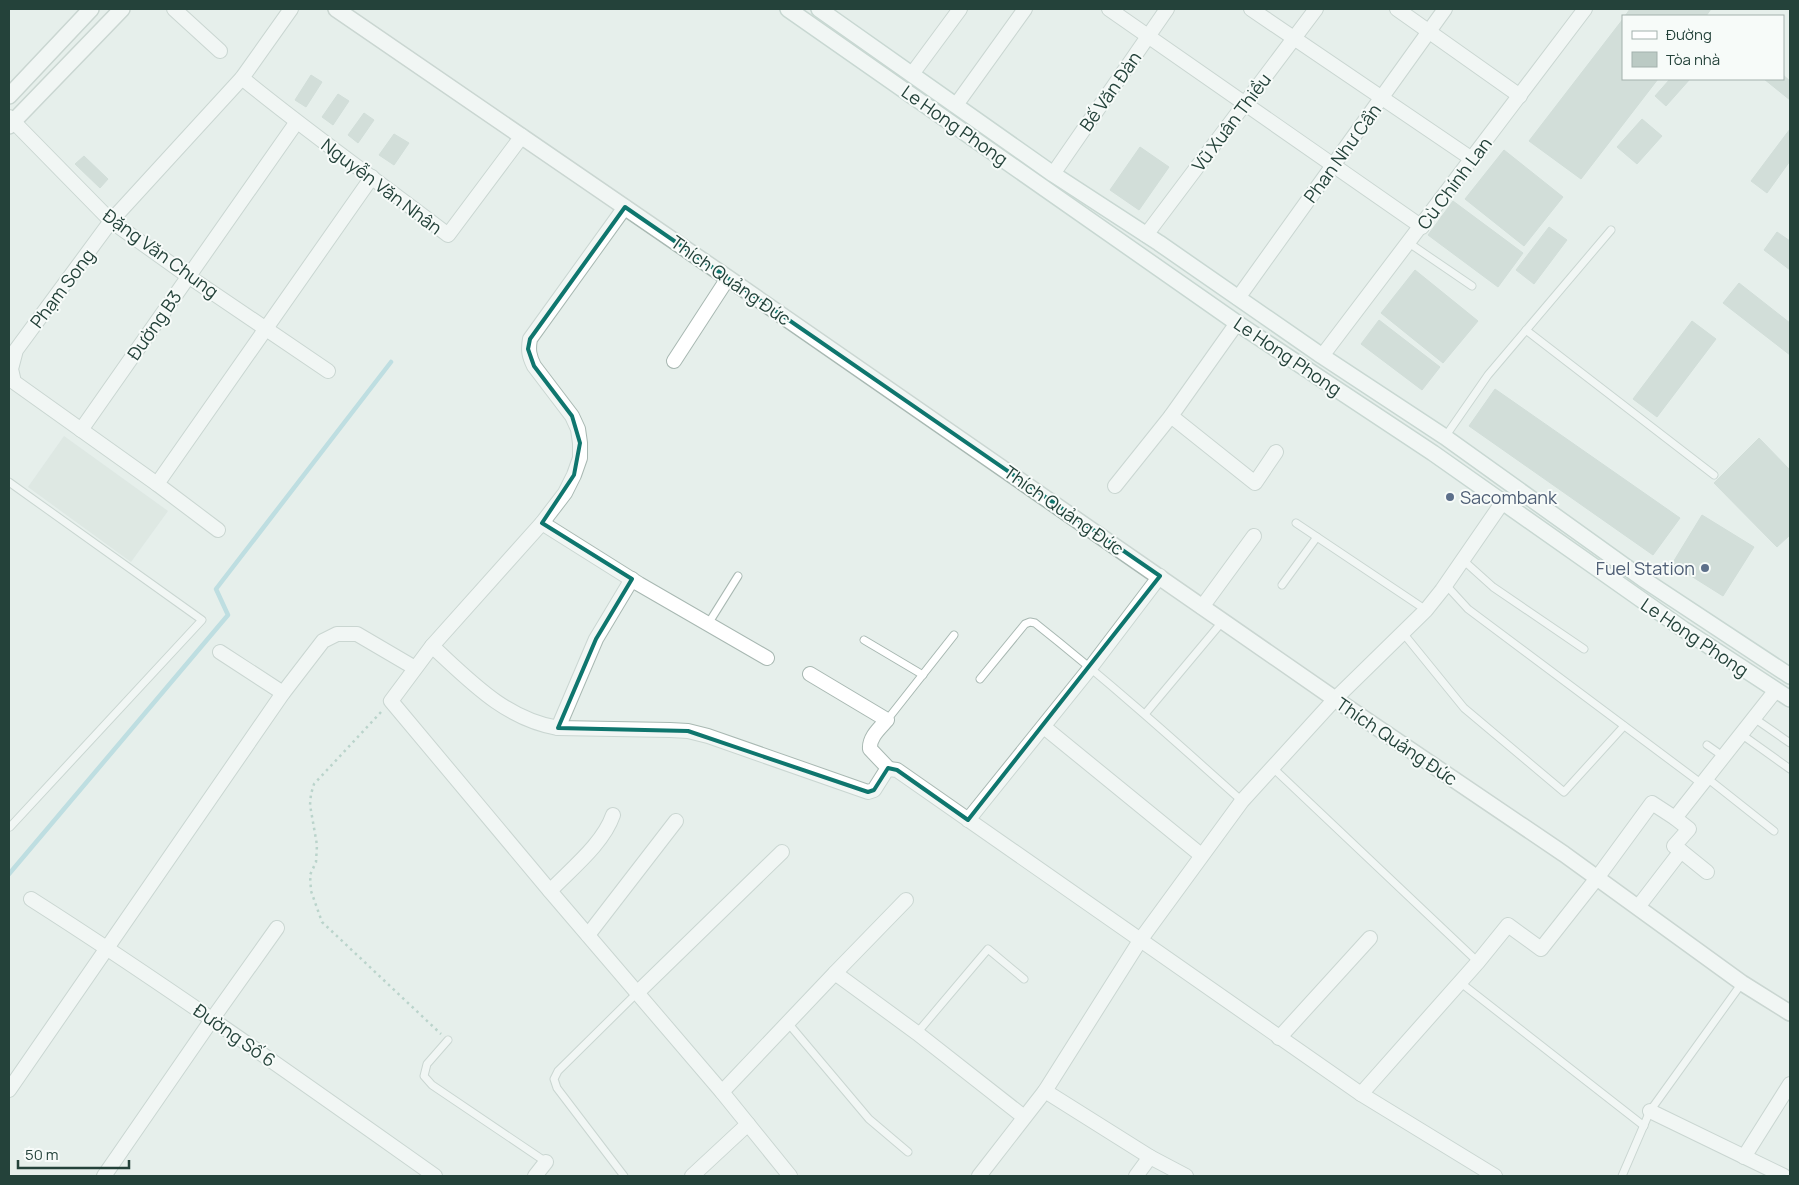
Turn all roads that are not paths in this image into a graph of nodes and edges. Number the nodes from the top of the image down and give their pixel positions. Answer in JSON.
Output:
{"nodes":[{"id":1,"x":91,"y":9,"type":"edge"},
{"id":2,"x":122,"y":9,"type":"edge"},
{"id":3,"x":174,"y":9,"type":"edge"},
{"id":4,"x":291,"y":9,"type":"edge"},
{"id":5,"x":336,"y":9,"type":"edge"},
{"id":6,"x":788,"y":9,"type":"edge"},
{"id":7,"x":819,"y":9,"type":"edge"},
{"id":8,"x":960,"y":9,"type":"edge"},
{"id":9,"x":1025,"y":9,"type":"edge"},
{"id":10,"x":1108,"y":9,"type":"edge"},
{"id":11,"x":1167,"y":9,"type":"edge"},
{"id":12,"x":1251,"y":9,"type":"edge"},
{"id":13,"x":1316,"y":9,"type":"edge"},
{"id":14,"x":1397,"y":9,"type":"edge"},
{"id":15,"x":1446,"y":9,"type":"edge"},
{"id":16,"x":1585,"y":9,"type":"edge"},
{"id":17,"x":1430,"y":31,"type":"junction"},
{"id":18,"x":1148,"y":36,"type":"junction"},
{"id":19,"x":1294,"y":38,"type":"junction"},
{"id":20,"x":220,"y":51,"type":"dead end"},
{"id":21,"x":912,"y":74,"type":"junction"},
{"id":22,"x":242,"y":78,"type":"junction"},
{"id":23,"x":9,"y":96,"type":"edge"},
{"id":24,"x":1520,"y":96,"type":"junction"},
{"id":25,"x":1382,"y":98,"type":"junction"},
{"id":26,"x":1245,"y":104,"type":"junction"},
{"id":27,"x":956,"y":105,"type":"junction"},
{"id":28,"x":11,"y":122,"type":"edge"},
{"id":29,"x":296,"y":122,"type":"junction"},
{"id":30,"x":522,"y":136,"type":"junction"},
{"id":31,"x":1472,"y":159,"type":"junction"},
{"id":32,"x":1333,"y":165,"type":"junction"},
{"id":33,"x":1053,"y":174,"type":"junction"},
{"id":34,"x":372,"y":177,"type":"junction"},
{"id":35,"x":1044,"y":187,"type":"junction"},
{"id":36,"x":625,"y":206,"type":"junction"},
{"id":37,"x":112,"y":221,"type":"junction"},
{"id":38,"x":1422,"y":227,"type":"junction"},
{"id":39,"x":1611,"y":230,"type":"dead end"},
{"id":40,"x":1146,"y":235,"type":"junction"},
{"id":41,"x":1409,"y":243,"type":"junction"},
{"id":42,"x":188,"y":276,"type":"junction"},
{"id":43,"x":728,"y":278,"type":"junction"},
{"id":44,"x":1472,"y":286,"type":"dead end"},
{"id":45,"x":1238,"y":298,"type":"junction"},
{"id":46,"x":1237,"y":322,"type":"junction"},
{"id":47,"x":266,"y":328,"type":"junction"},
{"id":48,"x":1526,"y":330,"type":"junction"},
{"id":49,"x":12,"y":346,"type":"edge"},
{"id":50,"x":1322,"y":356,"type":"junction"},
{"id":51,"x":674,"y":361,"type":"dead end"},
{"id":52,"x":328,"y":371,"type":"dead end"},
{"id":53,"x":1170,"y":416,"type":"junction"},
{"id":54,"x":81,"y":430,"type":"junction"},
{"id":55,"x":1444,"y":437,"type":"junction"},
{"id":56,"x":1276,"y":452,"type":"dead end"},
{"id":57,"x":1433,"y":453,"type":"junction"},
{"id":58,"x":1714,"y":475,"type":"dead end"},
{"id":59,"x":9,"y":482,"type":"edge"},
{"id":60,"x":157,"y":484,"type":"junction"},
{"id":61,"x":1115,"y":486,"type":"dead end"},
{"id":62,"x":1502,"y":504,"type":"junction"},
{"id":63,"x":542,"y":523,"type":"junction"},
{"id":64,"x":1296,"y":523,"type":"dead end"},
{"id":65,"x":218,"y":530,"type":"dead end"},
{"id":66,"x":1254,"y":536,"type":"dead end"},
{"id":67,"x":1317,"y":537,"type":"junction"},
{"id":68,"x":1463,"y":560,"type":"junction"},
{"id":69,"x":738,"y":576,"type":"dead end"},
{"id":70,"x":1160,"y":576,"type":"junction"},
{"id":71,"x":632,"y":579,"type":"junction"},
{"id":72,"x":1446,"y":584,"type":"junction"},
{"id":73,"x":1282,"y":585,"type":"dead end"},
{"id":74,"x":1202,"y":607,"type":"junction"},
{"id":75,"x":1426,"y":610,"type":"junction"},
{"id":76,"x":1694,"y":612,"type":"junction"},
{"id":77,"x":1222,"y":622,"type":"junction"},
{"id":78,"x":708,"y":624,"type":"junction"},
{"id":79,"x":1683,"y":629,"type":"junction"},
{"id":80,"x":1403,"y":633,"type":"junction"},
{"id":81,"x":954,"y":634,"type":"dead end"},
{"id":82,"x":864,"y":640,"type":"dead end"},
{"id":83,"x":432,"y":646,"type":"junction"},
{"id":84,"x":1584,"y":649,"type":"dead end"},
{"id":85,"x":220,"y":652,"type":"dead end"},
{"id":86,"x":1758,"y":655,"type":"junction"},
{"id":87,"x":767,"y":658,"type":"dead end"},
{"id":88,"x":1091,"y":667,"type":"junction"},
{"id":89,"x":415,"y":668,"type":"junction"},
{"id":90,"x":1747,"y":672,"type":"junction"},
{"id":91,"x":810,"y":674,"type":"dead end"},
{"id":92,"x":922,"y":675,"type":"junction"},
{"id":93,"x":1790,"y":676,"type":"edge"},
{"id":94,"x":980,"y":679,"type":"dead end"},
{"id":95,"x":1776,"y":690,"type":"junction"},
{"id":96,"x":283,"y":693,"type":"junction"},
{"id":97,"x":1790,"y":699,"type":"edge"},
{"id":98,"x":1335,"y":700,"type":"junction"},
{"id":99,"x":1145,"y":714,"type":"junction"},
{"id":100,"x":1754,"y":718,"type":"junction"},
{"id":101,"x":887,"y":720,"type":"junction"},
{"id":102,"x":1624,"y":726,"type":"junction"},
{"id":103,"x":1044,"y":727,"type":"junction"},
{"id":104,"x":558,"y":728,"type":"junction"},
{"id":105,"x":1741,"y":734,"type":"junction"},
{"id":106,"x":1790,"y":743,"type":"edge"},
{"id":107,"x":1707,"y":745,"type":"dead end"},
{"id":108,"x":1724,"y":757,"type":"junction"},
{"id":109,"x":1272,"y":767,"type":"junction"},
{"id":110,"x":889,"y":769,"type":"junction"},
{"id":111,"x":1790,"y":769,"type":"edge"},
{"id":112,"x":1704,"y":781,"type":"junction"},
{"id":113,"x":1242,"y":801,"type":"junction"},
{"id":114,"x":613,"y":815,"type":"dead end"},
{"id":115,"x":1675,"y":818,"type":"junction"},
{"id":116,"x":968,"y":820,"type":"junction"},
{"id":117,"x":676,"y":821,"type":"dead end"},
{"id":118,"x":9,"y":826,"type":"edge"},
{"id":119,"x":1774,"y":831,"type":"dead end"},
{"id":120,"x":1681,"y":851,"type":"junction"},
{"id":121,"x":782,"y":852,"type":"dead end"},
{"id":122,"x":1201,"y":854,"type":"junction"},
{"id":123,"x":1707,"y":872,"type":"dead end"},
{"id":124,"x":1597,"y":878,"type":"junction"},
{"id":125,"x":550,"y":891,"type":"junction"},
{"id":126,"x":32,"y":899,"type":"dead end"},
{"id":127,"x":906,"y":900,"type":"dead end"},
{"id":128,"x":1638,"y":907,"type":"junction"},
{"id":129,"x":277,"y":928,"type":"dead end"},
{"id":130,"x":588,"y":936,"type":"junction"},
{"id":131,"x":1370,"y":938,"type":"dead end"},
{"id":132,"x":1141,"y":939,"type":"junction"},
{"id":133,"x":107,"y":947,"type":"junction"},
{"id":134,"x":1478,"y":962,"type":"junction"},
{"id":135,"x":835,"y":973,"type":"junction"},
{"id":136,"x":1024,"y":979,"type":"dead end"},
{"id":137,"x":1460,"y":982,"type":"junction"},
{"id":138,"x":1742,"y":983,"type":"junction"},
{"id":139,"x":637,"y":993,"type":"junction"},
{"id":140,"x":1790,"y":1013,"type":"edge"},
{"id":141,"x":213,"y":1018,"type":"junction"},
{"id":142,"x":788,"y":1023,"type":"junction"},
{"id":143,"x":917,"y":1033,"type":"junction"},
{"id":144,"x":1279,"y":1038,"type":"junction"},
{"id":145,"x":448,"y":1040,"type":"road end"},
{"id":146,"x":1790,"y":1084,"type":"edge"},
{"id":147,"x":9,"y":1090,"type":"edge"},
{"id":148,"x":1045,"y":1091,"type":"junction"},
{"id":149,"x":722,"y":1092,"type":"junction"},
{"id":150,"x":1361,"y":1094,"type":"junction"},
{"id":151,"x":1650,"y":1111,"type":"junction"},
{"id":152,"x":1024,"y":1117,"type":"junction"},
{"id":153,"x":748,"y":1124,"type":"junction"},
{"id":154,"x":1644,"y":1126,"type":"junction"},
{"id":155,"x":908,"y":1152,"type":"dead end"},
{"id":156,"x":1150,"y":1156,"type":"junction"},
{"id":157,"x":1744,"y":1158,"type":"junction"},
{"id":158,"x":546,"y":1162,"type":"joint"},
{"id":159,"x":104,"y":1176,"type":"edge"},
{"id":160,"x":435,"y":1176,"type":"edge"},
{"id":161,"x":535,"y":1176,"type":"edge"},
{"id":162,"x":624,"y":1176,"type":"edge"},
{"id":163,"x":692,"y":1176,"type":"edge"},
{"id":164,"x":790,"y":1176,"type":"edge"},
{"id":165,"x":979,"y":1176,"type":"edge"},
{"id":166,"x":1136,"y":1176,"type":"edge"},
{"id":167,"x":1186,"y":1176,"type":"edge"},
{"id":168,"x":1495,"y":1176,"type":"edge"},
{"id":169,"x":1622,"y":1176,"type":"edge"},
{"id":170,"x":1784,"y":1176,"type":"edge"}],
"edges":[{"from":1,"to":23,"type":"main road"},
{"from":2,"to":28,"type":"main road"},
{"from":3,"to":20,"type":"street"},
{"from":4,"to":22,"type":"street","name":"Phạm Song"},
{"from":5,"to":30,"type":"main road","name":"Thích Quảng Đức"},
{"from":6,"to":35,"type":"main road","name":"Le Hong Phong"},
{"from":7,"to":21,"type":"main road","name":"Le Hong Phong"},
{"from":8,"to":21,"type":"street"},
{"from":9,"to":27,"type":"street"},
{"from":10,"to":18,"type":"street"},
{"from":11,"to":18,"type":"street","name":"Bế Văn Đàn"},
{"from":12,"to":19,"type":"street"},
{"from":13,"to":19,"type":"street","name":"Vũ Xuân Thiều"},
{"from":14,"to":17,"type":"street"},
{"from":15,"to":17,"type":"street","name":"Phan Như Cẩn"},
{"from":16,"to":24,"type":"street","name":"Cù Chính Lan"},
{"from":17,"to":24,"type":"street"},
{"from":17,"to":25,"type":"street","name":"Phan Như Cẩn"},
{"from":18,"to":26,"type":"street"},
{"from":18,"to":33,"type":"street","name":"Bế Văn Đàn"},
{"from":19,"to":25,"type":"street"},
{"from":19,"to":26,"type":"street","name":"Vũ Xuân Thiều"},
{"from":21,"to":27,"type":"main road","name":"Le Hong Phong"},
{"from":22,"to":29,"type":"street","name":"Nguyễn Văn Nhân"},
{"from":22,"to":37,"type":"street","name":"Phạm Song"},
{"from":24,"to":31,"type":"street","name":"Cù Chính Lan"},
{"from":25,"to":31,"type":"street"},
{"from":25,"to":32,"type":"street","name":"Phan Như Cẩn"},
{"from":26,"to":32,"type":"street"},
{"from":26,"to":40,"type":"street","name":"Vũ Xuân Thiều"},
{"from":27,"to":33,"type":"main road","name":"Le Hong Phong"},
{"from":28,"to":37,"type":"street","name":"Đặng Văn Chung"},
{"from":29,"to":34,"type":"street","name":"Nguyễn Văn Nhân"},
{"from":29,"to":42,"type":"street","name":"Đường B3"},
{"from":30,"to":34,"type":"street","name":"Nguyễn Văn Nhân"},
{"from":30,"to":36,"type":"main road","name":"Thích Quảng Đức"},
{"from":31,"to":38,"type":"street","name":"Cù Chính Lan"},
{"from":32,"to":38,"type":"street"},
{"from":32,"to":45,"type":"street","name":"Phan Như Cẩn"},
{"from":33,"to":35,"type":"main road"},
{"from":33,"to":40,"type":"main road","name":"Le Hong Phong"},
{"from":34,"to":47,"type":"street"},
{"from":35,"to":46,"type":"main road","name":"Le Hong Phong"},
{"from":36,"to":43,"type":"main road","name":"Thích Quảng Đức"},
{"from":36,"to":63,"type":"street"},
{"from":37,"to":42,"type":"street","name":"Đặng Văn Chung"},
{"from":37,"to":49,"type":"street","name":"Phạm Song"},
{"from":38,"to":41,"type":"street","name":"Cù Chính Lan"},
{"from":39,"to":48,"type":"lane"},
{"from":40,"to":45,"type":"main road","name":"Le Hong Phong"},
{"from":41,"to":44,"type":"lane"},
{"from":41,"to":50,"type":"street","name":"Cù Chính Lan"},
{"from":42,"to":47,"type":"street","name":"Đặng Văn Chung"},
{"from":42,"to":54,"type":"street","name":"Đường B3"},
{"from":43,"to":51,"type":"street"},
{"from":43,"to":70,"type":"main road","name":"Thích Quảng Đức"},
{"from":45,"to":50,"type":"main road","name":"Le Hong Phong"},
{"from":46,"to":53,"type":"street"},
{"from":46,"to":57,"type":"main road","name":"Le Hong Phong"},
{"from":47,"to":52,"type":"street","name":"Đặng Văn Chung"},
{"from":47,"to":60,"type":"street"},
{"from":48,"to":55,"type":"lane"},
{"from":48,"to":58,"type":"lane"},
{"from":49,"to":54,"type":"street","name":"Phạm Song"},
{"from":50,"to":55,"type":"main road","name":"Le Hong Phong"},
{"from":53,"to":56,"type":"street"},
{"from":53,"to":61,"type":"street"},
{"from":54,"to":60,"type":"street","name":"Phạm Song"},
{"from":55,"to":57,"type":"main road"},
{"from":55,"to":76,"type":"main road","name":"Le Hong Phong"},
{"from":57,"to":62,"type":"main road","name":"Le Hong Phong"},
{"from":59,"to":118,"type":"lane"},
{"from":60,"to":65,"type":"street","name":"Phạm Song"},
{"from":62,"to":68,"type":"street"},
{"from":62,"to":79,"type":"main road","name":"Le Hong Phong"},
{"from":63,"to":71,"type":"street"},
{"from":63,"to":83,"type":"street"},
{"from":64,"to":67,"type":"lane"},
{"from":66,"to":74,"type":"street"},
{"from":67,"to":73,"type":"lane"},
{"from":67,"to":75,"type":"lane"},
{"from":68,"to":72,"type":"street"},
{"from":68,"to":84,"type":"lane"},
{"from":69,"to":78,"type":"lane"},
{"from":70,"to":74,"type":"main road","name":"Thích Quảng Đức"},
{"from":70,"to":88,"type":"street"},
{"from":71,"to":78,"type":"street"},
{"from":71,"to":104,"type":"street"},
{"from":72,"to":75,"type":"street"},
{"from":72,"to":102,"type":"lane"},
{"from":74,"to":77,"type":"main road","name":"Thích Quảng Đức"},
{"from":75,"to":80,"type":"street"},
{"from":76,"to":79,"type":"main road"},
{"from":76,"to":86,"type":"main road","name":"Le Hong Phong"},
{"from":77,"to":98,"type":"main road","name":"Thích Quảng Đức"},
{"from":77,"to":99,"type":"lane"},
{"from":78,"to":87,"type":"street"},
{"from":79,"to":90,"type":"main road","name":"Le Hong Phong"},
{"from":80,"to":98,"type":"street"},
{"from":80,"to":102,"type":"lane"},
{"from":81,"to":92,"type":"lane"},
{"from":82,"to":92,"type":"lane"},
{"from":83,"to":89,"type":"street"},
{"from":83,"to":104,"type":"street"},
{"from":85,"to":96,"type":"street"},
{"from":86,"to":90,"type":"main road"},
{"from":86,"to":93,"type":"main road","name":"Le Hong Phong"},
{"from":88,"to":94,"type":"lane"},
{"from":88,"to":99,"type":"lane"},
{"from":88,"to":103,"type":"street"},
{"from":89,"to":96,"type":"street"},
{"from":89,"to":125,"type":"street"},
{"from":90,"to":95,"type":"main road","name":"Le Hong Phong"},
{"from":91,"to":101,"type":"street"},
{"from":92,"to":101,"type":"lane"},
{"from":95,"to":97,"type":"main road","name":"Le Hong Phong"},
{"from":95,"to":100,"type":"street"},
{"from":96,"to":133,"type":"street"},
{"from":98,"to":109,"type":"street"},
{"from":98,"to":124,"type":"main road","name":"Thích Quảng Đức"},
{"from":99,"to":113,"type":"lane"},
{"from":100,"to":105,"type":"street"},
{"from":100,"to":106,"type":"lane"},
{"from":101,"to":110,"type":"street"},
{"from":102,"to":112,"type":"lane"},
{"from":103,"to":116,"type":"street"},
{"from":103,"to":122,"type":"street"},
{"from":104,"to":110,"type":"street"},
{"from":105,"to":108,"type":"street"},
{"from":105,"to":111,"type":"lane"},
{"from":107,"to":108,"type":"lane"},
{"from":108,"to":112,"type":"street"},
{"from":109,"to":113,"type":"street"},
{"from":109,"to":134,"type":"lane"},
{"from":110,"to":116,"type":"street"},
{"from":112,"to":115,"type":"street"},
{"from":112,"to":119,"type":"lane"},
{"from":113,"to":122,"type":"street"},
{"from":114,"to":125,"type":"street"},
{"from":115,"to":120,"type":"street"},
{"from":115,"to":124,"type":"street"},
{"from":116,"to":132,"type":"street"},
{"from":117,"to":130,"type":"street"},
{"from":120,"to":123,"type":"street"},
{"from":120,"to":128,"type":"street"},
{"from":121,"to":139,"type":"street"},
{"from":122,"to":132,"type":"street"},
{"from":124,"to":128,"type":"main road","name":"Thích Quảng Đức"},
{"from":124,"to":134,"type":"street"},
{"from":125,"to":130,"type":"street"},
{"from":126,"to":133,"type":"street","name":"Đường Số 6"},
{"from":127,"to":135,"type":"street"},
{"from":128,"to":138,"type":"main road","name":"Thích Quảng Đức"},
{"from":129,"to":141,"type":"street"},
{"from":130,"to":139,"type":"street"},
{"from":131,"to":144,"type":"street"},
{"from":132,"to":144,"type":"street"},
{"from":132,"to":148,"type":"street"},
{"from":133,"to":141,"type":"street","name":"Đường Số 6"},
{"from":133,"to":147,"type":"street"},
{"from":134,"to":137,"type":"street"},
{"from":135,"to":142,"type":"street"},
{"from":135,"to":143,"type":"street"},
{"from":136,"to":143,"type":"lane"},
{"from":137,"to":150,"type":"street"},
{"from":137,"to":154,"type":"lane"},
{"from":138,"to":140,"type":"main road","name":"Thích Quảng Đức"},
{"from":138,"to":151,"type":"lane"},
{"from":139,"to":149,"type":"street"},
{"from":139,"to":162,"type":"lane"},
{"from":141,"to":159,"type":"street"},
{"from":141,"to":160,"type":"street","name":"Đường Số 6"},
{"from":142,"to":149,"type":"street"},
{"from":142,"to":155,"type":"lane"},
{"from":143,"to":152,"type":"street"},
{"from":144,"to":150,"type":"street"},
{"from":145,"to":158,"type":"lane"},
{"from":146,"to":157,"type":"street"},
{"from":148,"to":152,"type":"street"},
{"from":148,"to":156,"type":"street"},
{"from":149,"to":153,"type":"street"},
{"from":150,"to":168,"type":"street"},
{"from":151,"to":154,"type":"lane"},
{"from":151,"to":157,"type":"street"},
{"from":152,"to":165,"type":"street"},
{"from":153,"to":163,"type":"street"},
{"from":153,"to":164,"type":"street"},
{"from":154,"to":169,"type":"lane"},
{"from":156,"to":166,"type":"street"},
{"from":156,"to":167,"type":"street"},
{"from":157,"to":170,"type":"street"},
{"from":158,"to":161,"type":"street"}]}
